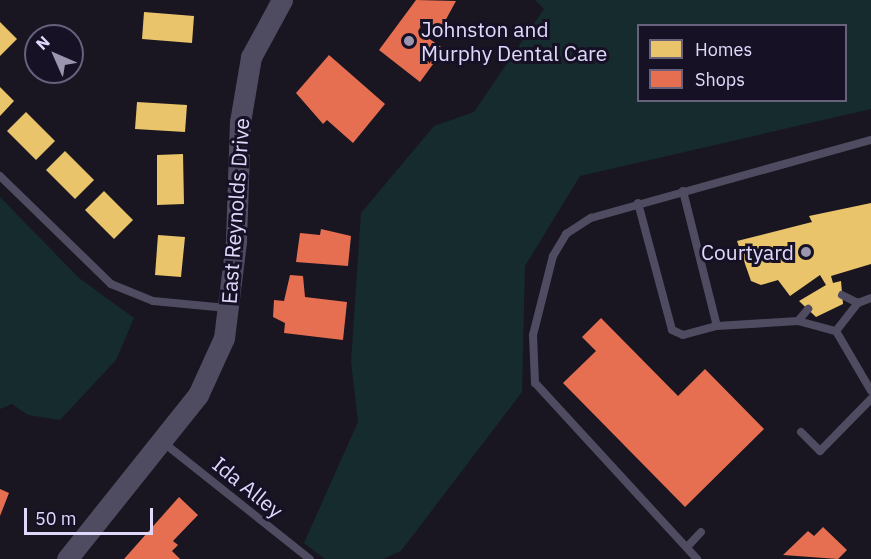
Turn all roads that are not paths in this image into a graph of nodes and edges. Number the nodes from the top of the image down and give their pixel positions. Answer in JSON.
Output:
{"nodes":[{"id":1,"x":282,"y":0,"type":"edge"},
{"id":2,"x":871,"y":140,"type":"edge"},
{"id":3,"x":0,"y":176,"type":"edge"},
{"id":4,"x":683,"y":191,"type":"junction"},
{"id":5,"x":638,"y":202,"type":"junction"},
{"id":6,"x":842,"y":295,"type":"dead end"},
{"id":7,"x":871,"y":298,"type":"edge"},
{"id":8,"x":858,"y":303,"type":"junction"},
{"id":9,"x":229,"y":309,"type":"junction"},
{"id":10,"x":808,"y":309,"type":"dead end"},
{"id":11,"x":798,"y":321,"type":"junction"},
{"id":12,"x":717,"y":326,"type":"junction"},
{"id":13,"x":836,"y":331,"type":"junction"},
{"id":14,"x":871,"y":391,"type":"edge"},
{"id":15,"x":871,"y":399,"type":"edge"},
{"id":16,"x":801,"y":432,"type":"dead end"},
{"id":17,"x":164,"y":443,"type":"junction"},
{"id":18,"x":701,"y":532,"type":"dead end"},
{"id":19,"x":688,"y":546,"type":"junction"},
{"id":20,"x":67,"y":559,"type":"edge"},
{"id":21,"x":310,"y":559,"type":"edge"},
{"id":22,"x":697,"y":559,"type":"edge"}],
"edges":[{"from":1,"to":9,"type":"street","name":"East Reynolds Drive"},
{"from":2,"to":4,"type":"lane"},
{"from":3,"to":9,"type":"lane"},
{"from":4,"to":5,"type":"lane"},
{"from":4,"to":12,"type":"lane"},
{"from":5,"to":12,"type":"lane"},
{"from":5,"to":19,"type":"lane"},
{"from":6,"to":8,"type":"lane"},
{"from":7,"to":8,"type":"lane"},
{"from":8,"to":13,"type":"lane"},
{"from":9,"to":17,"type":"street","name":"East Reynolds Drive"},
{"from":10,"to":11,"type":"lane"},
{"from":11,"to":12,"type":"lane"},
{"from":11,"to":13,"type":"lane"},
{"from":13,"to":14,"type":"lane"},
{"from":15,"to":16,"type":"lane"},
{"from":17,"to":20,"type":"street","name":"East Reynolds Drive"},
{"from":17,"to":21,"type":"lane","name":"Ida Alley"},
{"from":18,"to":19,"type":"lane"},
{"from":19,"to":22,"type":"lane"}]}
